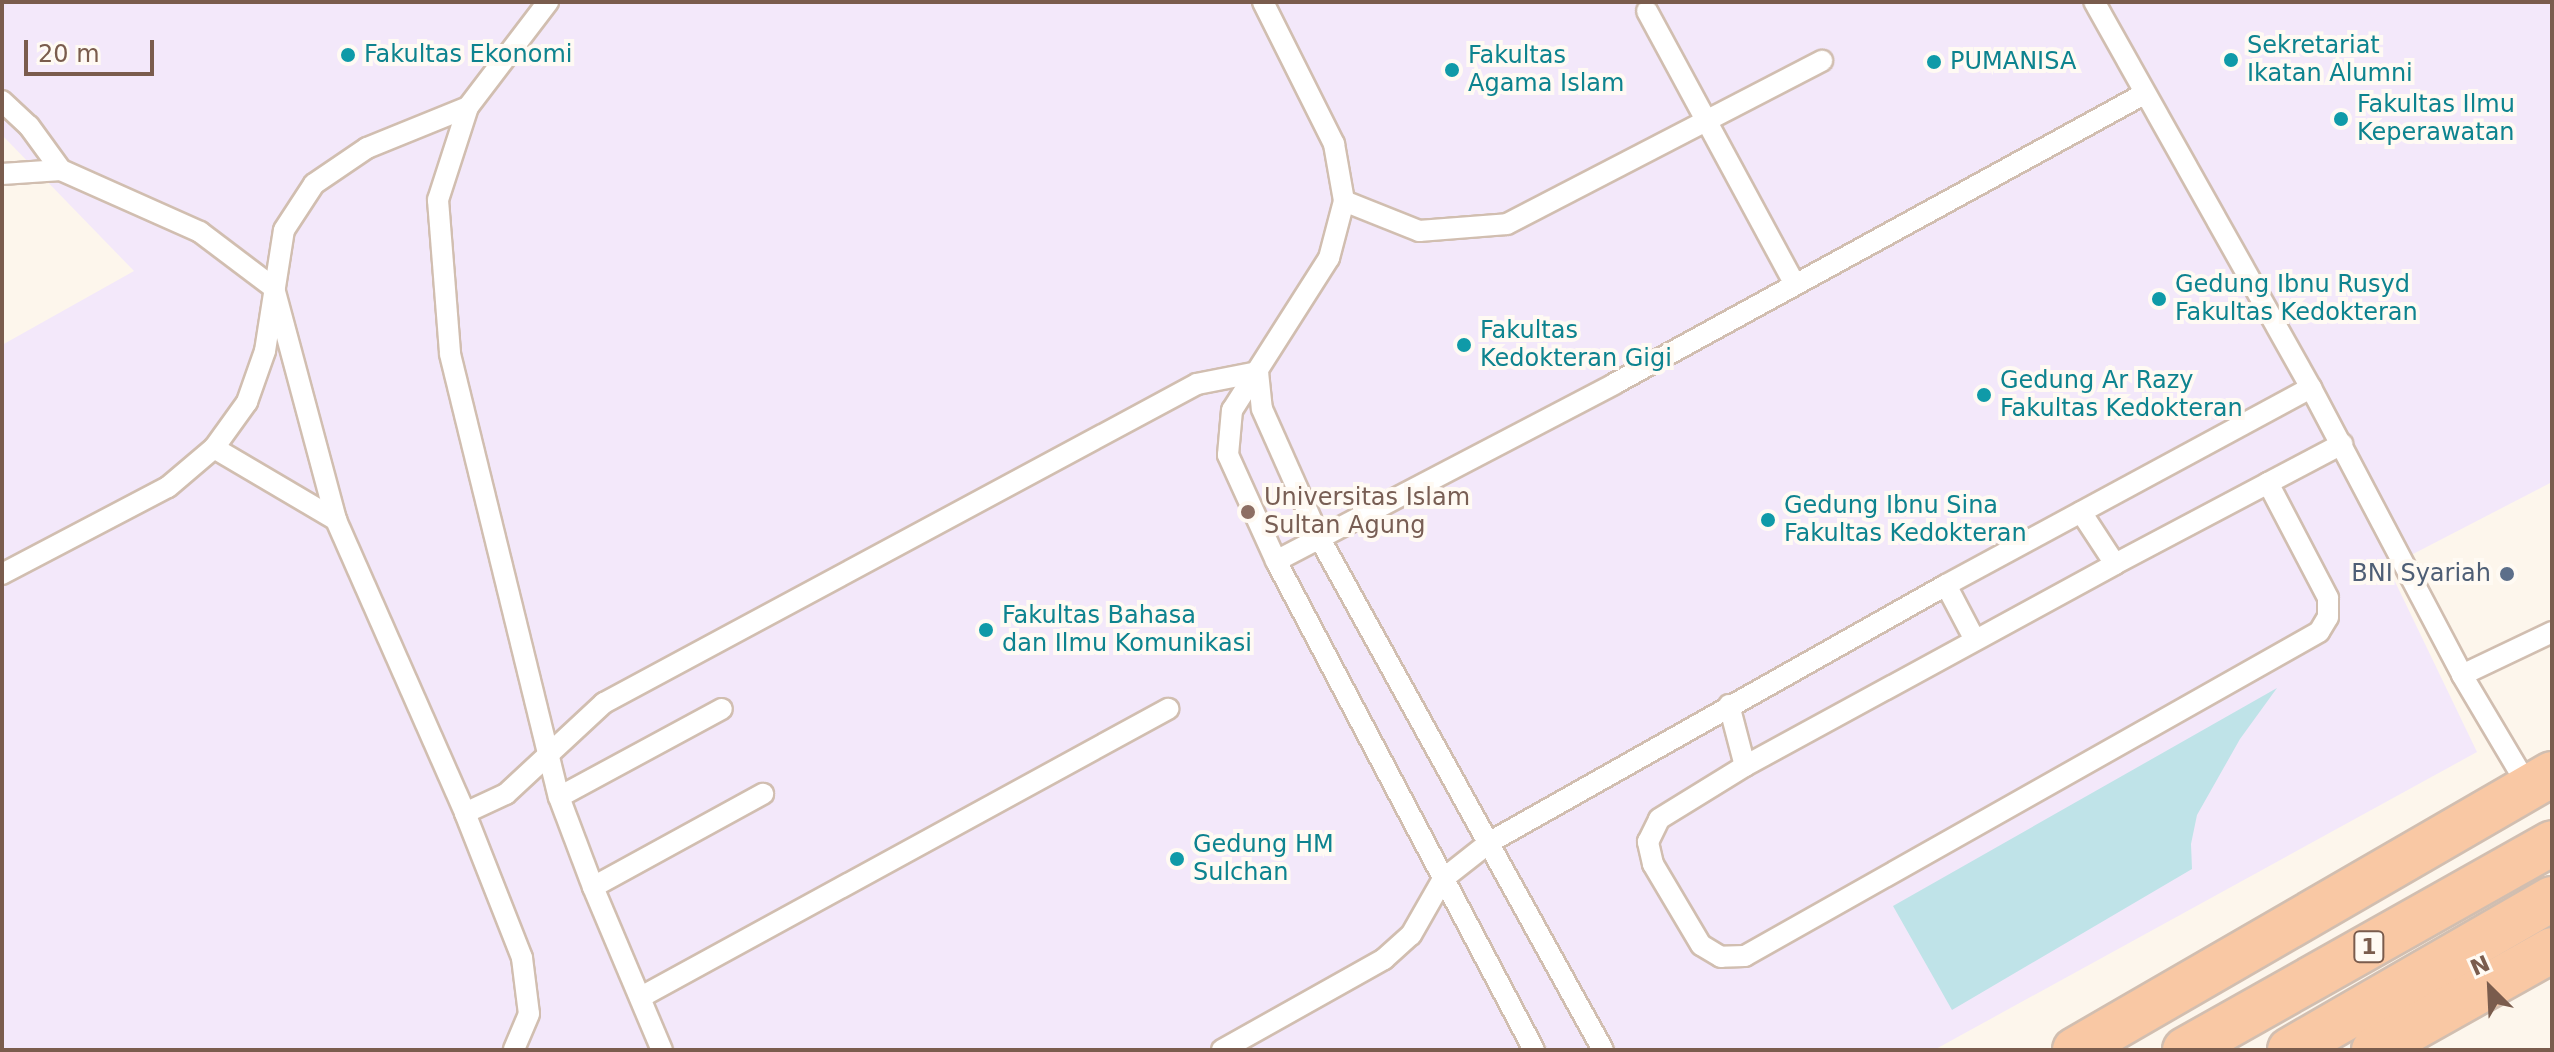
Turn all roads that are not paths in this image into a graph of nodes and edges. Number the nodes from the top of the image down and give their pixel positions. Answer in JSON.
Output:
{"nodes":[{"id":1,"x":548,"y":2,"type":"edge"},
{"id":2,"x":1263,"y":2,"type":"edge"},
{"id":3,"x":2094,"y":2,"type":"edge"},
{"id":4,"x":1647,"y":11,"type":"dead end"},
{"id":5,"x":1822,"y":61,"type":"dead end"},
{"id":6,"x":2144,"y":94,"type":"junction"},
{"id":7,"x":2,"y":101,"type":"edge"},
{"id":8,"x":468,"y":107,"type":"junction"},
{"id":9,"x":1707,"y":120,"type":"junction"},
{"id":10,"x":61,"y":170,"type":"junction"},
{"id":11,"x":2,"y":174,"type":"edge"},
{"id":12,"x":1344,"y":201,"type":"junction"},
{"id":13,"x":1795,"y":285,"type":"junction"},
{"id":14,"x":274,"y":288,"type":"junction"},
{"id":15,"x":1258,"y":372,"type":"junction"},
{"id":16,"x":2311,"y":388,"type":"junction"},
{"id":17,"x":2342,"y":444,"type":"junction"},
{"id":18,"x":214,"y":448,"type":"junction"},
{"id":19,"x":2268,"y":483,"type":"junction"},
{"id":20,"x":2081,"y":512,"type":"junction"},
{"id":21,"x":336,"y":520,"type":"junction"},
{"id":22,"x":1320,"y":539,"type":"junction"},
{"id":23,"x":1276,"y":561,"type":"junction"},
{"id":24,"x":2115,"y":564,"type":"junction"},
{"id":25,"x":2,"y":574,"type":"edge"},
{"id":26,"x":1946,"y":585,"type":"junction"},
{"id":27,"x":2552,"y":632,"type":"edge"},
{"id":28,"x":1975,"y":640,"type":"junction"},
{"id":29,"x":2462,"y":675,"type":"junction"},
{"id":30,"x":1729,"y":705,"type":"junction"},
{"id":31,"x":722,"y":709,"type":"dead end"},
{"id":32,"x":1168,"y":709,"type":"dead end"},
{"id":33,"x":549,"y":752,"type":"junction"},
{"id":34,"x":1745,"y":766,"type":"junction"},
{"id":35,"x":2540,"y":781,"type":"edge"},
{"id":36,"x":763,"y":794,"type":"dead end"},
{"id":37,"x":559,"y":797,"type":"junction"},
{"id":38,"x":465,"y":813,"type":"junction"},
{"id":39,"x":1490,"y":842,"type":"junction"},
{"id":40,"x":2552,"y":843,"type":"edge"},
{"id":41,"x":1443,"y":879,"type":"junction"},
{"id":42,"x":593,"y":887,"type":"junction"},
{"id":43,"x":2552,"y":899,"type":"edge"},
{"id":44,"x":2552,"y":950,"type":"edge"},
{"id":45,"x":641,"y":997,"type":"junction"},
{"id":46,"x":514,"y":1050,"type":"edge"},
{"id":47,"x":662,"y":1050,"type":"edge"},
{"id":48,"x":1222,"y":1050,"type":"edge"},
{"id":49,"x":1534,"y":1050,"type":"edge"},
{"id":50,"x":1603,"y":1050,"type":"edge"},
{"id":51,"x":2075,"y":1050,"type":"edge"},
{"id":52,"x":2185,"y":1050,"type":"edge"},
{"id":53,"x":2290,"y":1050,"type":"edge"},
{"id":54,"x":2374,"y":1050,"type":"edge"}],
"edges":[{"from":1,"to":8,"type":"lane"},
{"from":2,"to":12,"type":"lane"},
{"from":3,"to":6,"type":"lane"},
{"from":4,"to":9,"type":"lane"},
{"from":5,"to":9,"type":"lane"},
{"from":6,"to":13,"type":"lane"},
{"from":6,"to":16,"type":"lane"},
{"from":7,"to":10,"type":"lane"},
{"from":8,"to":14,"type":"lane"},
{"from":8,"to":33,"type":"lane"},
{"from":9,"to":12,"type":"lane"},
{"from":9,"to":13,"type":"lane"},
{"from":10,"to":11,"type":"lane"},
{"from":10,"to":14,"type":"lane"},
{"from":12,"to":15,"type":"lane"},
{"from":13,"to":22,"type":"lane"},
{"from":14,"to":18,"type":"lane"},
{"from":14,"to":21,"type":"lane"},
{"from":15,"to":22,"type":"lane"},
{"from":15,"to":23,"type":"lane"},
{"from":15,"to":33,"type":"lane"},
{"from":16,"to":17,"type":"lane"},
{"from":16,"to":20,"type":"lane"},
{"from":17,"to":19,"type":"lane"},
{"from":17,"to":29,"type":"lane"},
{"from":18,"to":21,"type":"lane"},
{"from":18,"to":25,"type":"lane"},
{"from":19,"to":24,"type":"lane"},
{"from":19,"to":34,"type":"lane"},
{"from":20,"to":24,"type":"lane"},
{"from":20,"to":26,"type":"lane"},
{"from":21,"to":38,"type":"lane"},
{"from":22,"to":23,"type":"lane"},
{"from":22,"to":39,"type":"lane"},
{"from":23,"to":41,"type":"lane"},
{"from":24,"to":28,"type":"lane"},
{"from":26,"to":28,"type":"lane"},
{"from":26,"to":30,"type":"lane"},
{"from":27,"to":29,"type":"lane"},
{"from":28,"to":34,"type":"lane"},
{"from":29,"to":35,"type":"lane"},
{"from":30,"to":34,"type":"lane"},
{"from":30,"to":39,"type":"lane"},
{"from":31,"to":37,"type":"lane"},
{"from":32,"to":45,"type":"lane"},
{"from":33,"to":37,"type":"lane"},
{"from":33,"to":38,"type":"lane"},
{"from":35,"to":51,"type":"highway"},
{"from":36,"to":42,"type":"lane"},
{"from":37,"to":42,"type":"lane"},
{"from":38,"to":46,"type":"lane"},
{"from":39,"to":41,"type":"lane"},
{"from":39,"to":50,"type":"lane"},
{"from":40,"to":52,"type":"highway","number":"1"},
{"from":41,"to":48,"type":"lane"},
{"from":41,"to":49,"type":"lane"},
{"from":42,"to":45,"type":"lane"},
{"from":43,"to":53,"type":"highway","number":"1"},
{"from":44,"to":54,"type":"highway"},
{"from":45,"to":47,"type":"lane"}]}
